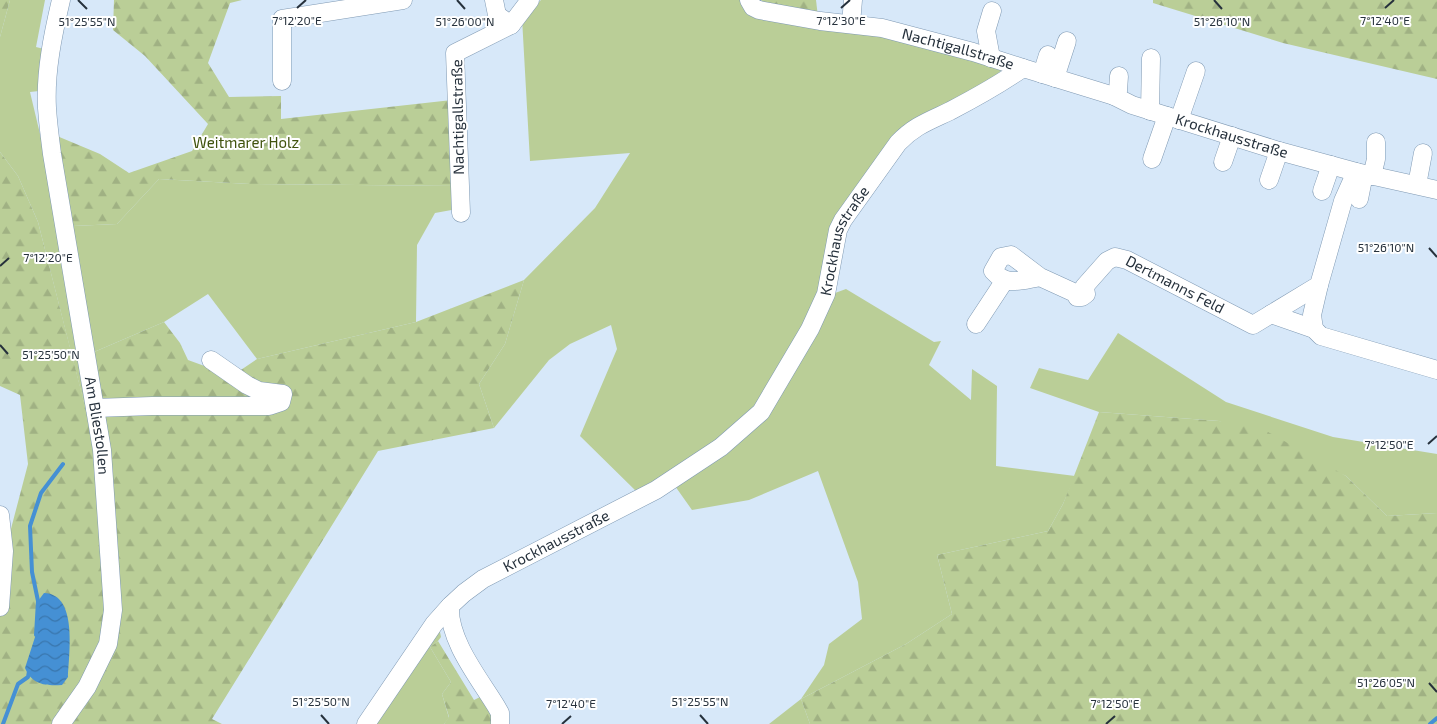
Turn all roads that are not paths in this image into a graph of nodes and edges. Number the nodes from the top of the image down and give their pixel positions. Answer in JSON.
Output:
{"nodes":[{"id":1,"x":61,"y":0,"type":"edge"},
{"id":2,"x":403,"y":0,"type":"edge"},
{"id":3,"x":494,"y":0,"type":"edge"},
{"id":4,"x":530,"y":0,"type":"edge"},
{"id":5,"x":749,"y":0,"type":"edge"},
{"id":6,"x":853,"y":0,"type":"edge"},
{"id":7,"x":992,"y":11,"type":"dead end"},
{"id":8,"x":851,"y":24,"type":"junction"},
{"id":9,"x":978,"y":24,"type":"dead end"},
{"id":10,"x":511,"y":25,"type":"junction"},
{"id":11,"x":1067,"y":41,"type":"dead end"},
{"id":12,"x":1048,"y":55,"type":"dead end"},
{"id":13,"x":985,"y":56,"type":"junction"},
{"id":14,"x":1151,"y":58,"type":"dead end"},
{"id":15,"x":1023,"y":68,"type":"junction"},
{"id":16,"x":1196,"y":71,"type":"dead end"},
{"id":17,"x":1114,"y":75,"type":"dead end"},
{"id":18,"x":1048,"y":76,"type":"junction"},
{"id":19,"x":282,"y":81,"type":"dead end"},
{"id":20,"x":1157,"y":93,"type":"dead end"},
{"id":21,"x":1109,"y":95,"type":"junction"},
{"id":22,"x":1194,"y":100,"type":"dead end"},
{"id":23,"x":1168,"y":117,"type":"junction"},
{"id":24,"x":1232,"y":136,"type":"junction"},
{"id":25,"x":1279,"y":151,"type":"junction"},
{"id":26,"x":1427,"y":154,"type":"dead end"},
{"id":27,"x":1152,"y":158,"type":"dead end"},
{"id":28,"x":1371,"y":161,"type":"junction"},
{"id":29,"x":1223,"y":162,"type":"dead end"},
{"id":30,"x":1331,"y":165,"type":"junction"},
{"id":31,"x":1270,"y":180,"type":"dead end"},
{"id":32,"x":1425,"y":187,"type":"edge"},
{"id":33,"x":1322,"y":192,"type":"dead end"},
{"id":34,"x":1359,"y":199,"type":"dead end"},
{"id":35,"x":461,"y":213,"type":"dead end"},
{"id":36,"x":1040,"y":277,"type":"junction"},
{"id":37,"x":1004,"y":280,"type":"junction"},
{"id":38,"x":1319,"y":285,"type":"junction"},
{"id":39,"x":1271,"y":314,"type":"junction"},
{"id":40,"x":976,"y":324,"type":"dead end"},
{"id":41,"x":1314,"y":329,"type":"junction"},
{"id":42,"x":211,"y":360,"type":"dead end"},
{"id":43,"x":1437,"y":370,"type":"edge"},
{"id":44,"x":95,"y":408,"type":"junction"},
{"id":45,"x":0,"y":515,"type":"edge"},
{"id":46,"x":450,"y":606,"type":"junction"},
{"id":47,"x":0,"y":607,"type":"edge"},
{"id":48,"x":61,"y":724,"type":"edge"},
{"id":49,"x":366,"y":724,"type":"edge"},
{"id":50,"x":500,"y":724,"type":"edge"}],
"edges":[{"from":1,"to":44,"type":"street","name":"Am Bliestollen"},
{"from":2,"to":19,"type":"street"},
{"from":3,"to":10,"type":"street"},
{"from":4,"to":10,"type":"street","name":"Nachtigallstraße"},
{"from":5,"to":8,"type":"street","name":"Nachtigallstraße"},
{"from":6,"to":8,"type":"street"},
{"from":7,"to":13,"type":"street"},
{"from":8,"to":13,"type":"street","name":"Nachtigallstraße"},
{"from":9,"to":13,"type":"street"},
{"from":10,"to":35,"type":"street","name":"Nachtigallstraße"},
{"from":11,"to":18,"type":"street"},
{"from":12,"to":18,"type":"street"},
{"from":13,"to":15,"type":"street","name":"Nachtigallstraße"},
{"from":14,"to":23,"type":"street"},
{"from":15,"to":18,"type":"street","name":"Krockhausstraße"},
{"from":15,"to":46,"type":"street","name":"Krockhausstraße"},
{"from":16,"to":23,"type":"street"},
{"from":17,"to":21,"type":"street"},
{"from":18,"to":21,"type":"street","name":"Krockhausstraße"},
{"from":20,"to":23,"type":"street"},
{"from":21,"to":23,"type":"street","name":"Krockhausstraße"},
{"from":22,"to":23,"type":"street"},
{"from":23,"to":24,"type":"street","name":"Krockhausstraße"},
{"from":23,"to":27,"type":"street"},
{"from":24,"to":25,"type":"street","name":"Krockhausstraße"},
{"from":24,"to":29,"type":"street"},
{"from":25,"to":30,"type":"street","name":"Krockhausstraße"},
{"from":25,"to":31,"type":"street"},
{"from":26,"to":32,"type":"street"},
{"from":28,"to":30,"type":"street","name":"Krockhausstraße"},
{"from":28,"to":32,"type":"street","name":"Krockhausstraße"},
{"from":28,"to":34,"type":"street"},
{"from":28,"to":38,"type":"street"},
{"from":30,"to":33,"type":"street"},
{"from":36,"to":37,"type":"street"},
{"from":36,"to":37,"type":"street","name":"Dertmanns Feld"},
{"from":36,"to":39,"type":"street","name":"Dertmanns Feld"},
{"from":37,"to":40,"type":"street"},
{"from":38,"to":39,"type":"street","name":"Dertmanns Feld"},
{"from":38,"to":41,"type":"street"},
{"from":39,"to":41,"type":"street"},
{"from":41,"to":43,"type":"street"},
{"from":42,"to":44,"type":"street"},
{"from":44,"to":48,"type":"street","name":"Am Bliestollen"},
{"from":45,"to":47,"type":"street"},
{"from":46,"to":49,"type":"street","name":"Krockhausstraße"},
{"from":46,"to":50,"type":"street"}]}
